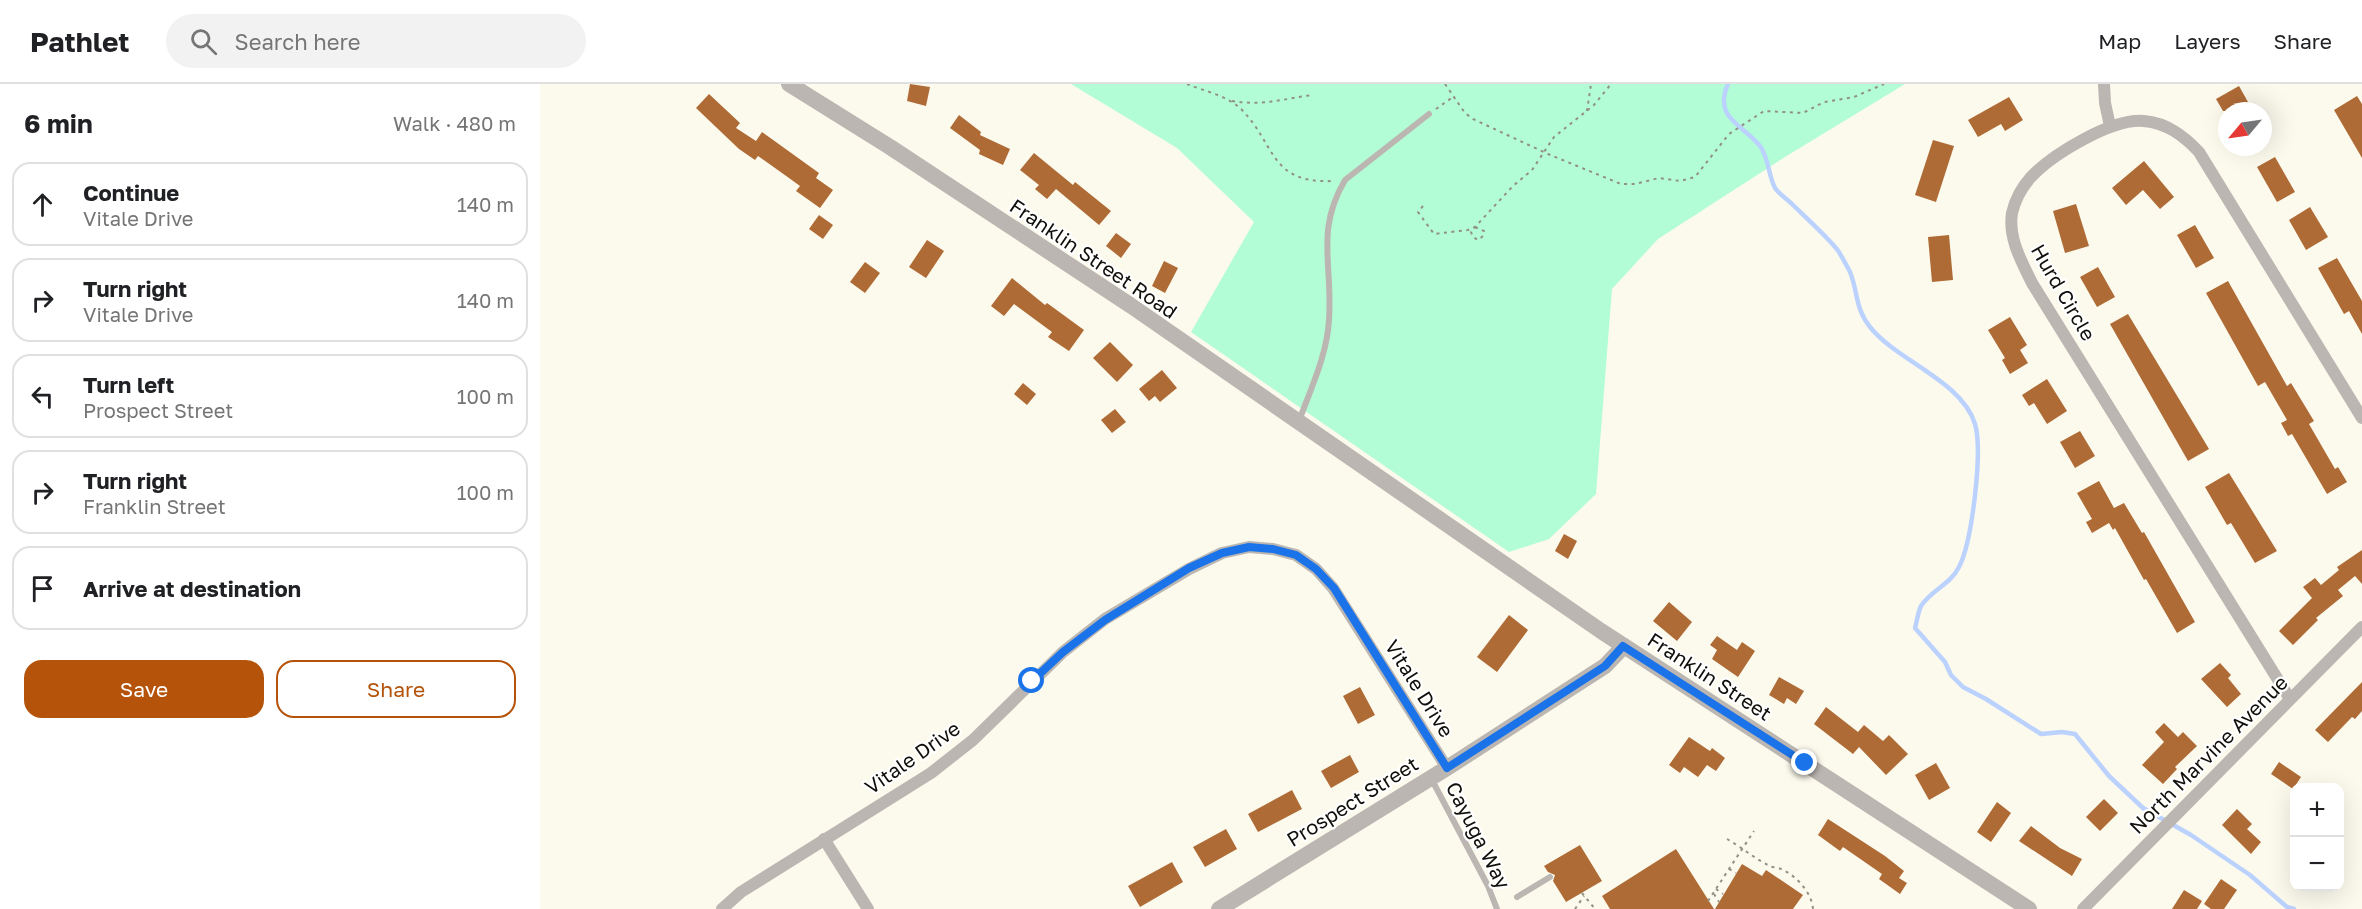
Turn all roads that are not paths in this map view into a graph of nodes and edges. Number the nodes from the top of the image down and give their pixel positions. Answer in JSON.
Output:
{"nodes":[{"id":1,"x":789,"y":84,"type":"edge"},
{"id":2,"x":2104,"y":84,"type":"edge"},
{"id":3,"x":1429,"y":114,"type":"road end"},
{"id":4,"x":2110,"y":126,"type":"junction"},
{"id":5,"x":2362,"y":418,"type":"edge"},
{"id":6,"x":1299,"y":422,"type":"junction"},
{"id":7,"x":1372,"y":473,"type":"joint"},
{"id":8,"x":2362,"y":627,"type":"edge"},
{"id":9,"x":1623,"y":646,"type":"junction"},
{"id":10,"x":2290,"y":699,"type":"junction"},
{"id":11,"x":1447,"y":768,"type":"junction"},
{"id":12,"x":1430,"y":777,"type":"junction"},
{"id":13,"x":824,"y":839,"type":"junction"},
{"id":14,"x":1550,"y":877,"type":"dead end"},
{"id":15,"x":1517,"y":897,"type":"dead end"},
{"id":16,"x":722,"y":909,"type":"edge"},
{"id":17,"x":868,"y":909,"type":"edge"},
{"id":18,"x":1219,"y":909,"type":"edge"},
{"id":19,"x":1497,"y":909,"type":"edge"},
{"id":20,"x":2029,"y":909,"type":"edge"},
{"id":21,"x":2083,"y":909,"type":"edge"}],
"edges":[{"from":1,"to":6,"type":"street","name":"Franklin Street Road"},
{"from":2,"to":4,"type":"street"},
{"from":3,"to":6,"type":"lane"},
{"from":4,"to":5,"type":"street","name":"Hurd Circle"},
{"from":4,"to":10,"type":"street","name":"Hurd Circle"},
{"from":6,"to":7,"type":"street","name":"Franklin Street Road"},
{"from":7,"to":9,"type":"street","name":"Franklin Street"},
{"from":8,"to":10,"type":"street","name":"North Marvine Avenue"},
{"from":9,"to":11,"type":"street","name":"Prospect Street"},
{"from":9,"to":20,"type":"street","name":"Franklin Street"},
{"from":10,"to":21,"type":"street","name":"North Marvine Avenue"},
{"from":11,"to":12,"type":"street","name":"Prospect Street"},
{"from":11,"to":13,"type":"street","name":"Vitale Drive"},
{"from":12,"to":18,"type":"street","name":"Prospect Street"},
{"from":12,"to":19,"type":"lane","name":"Cayuga Way"},
{"from":13,"to":16,"type":"street","name":"Vitale Drive"},
{"from":13,"to":17,"type":"street"},
{"from":14,"to":15,"type":"lane"}]}
